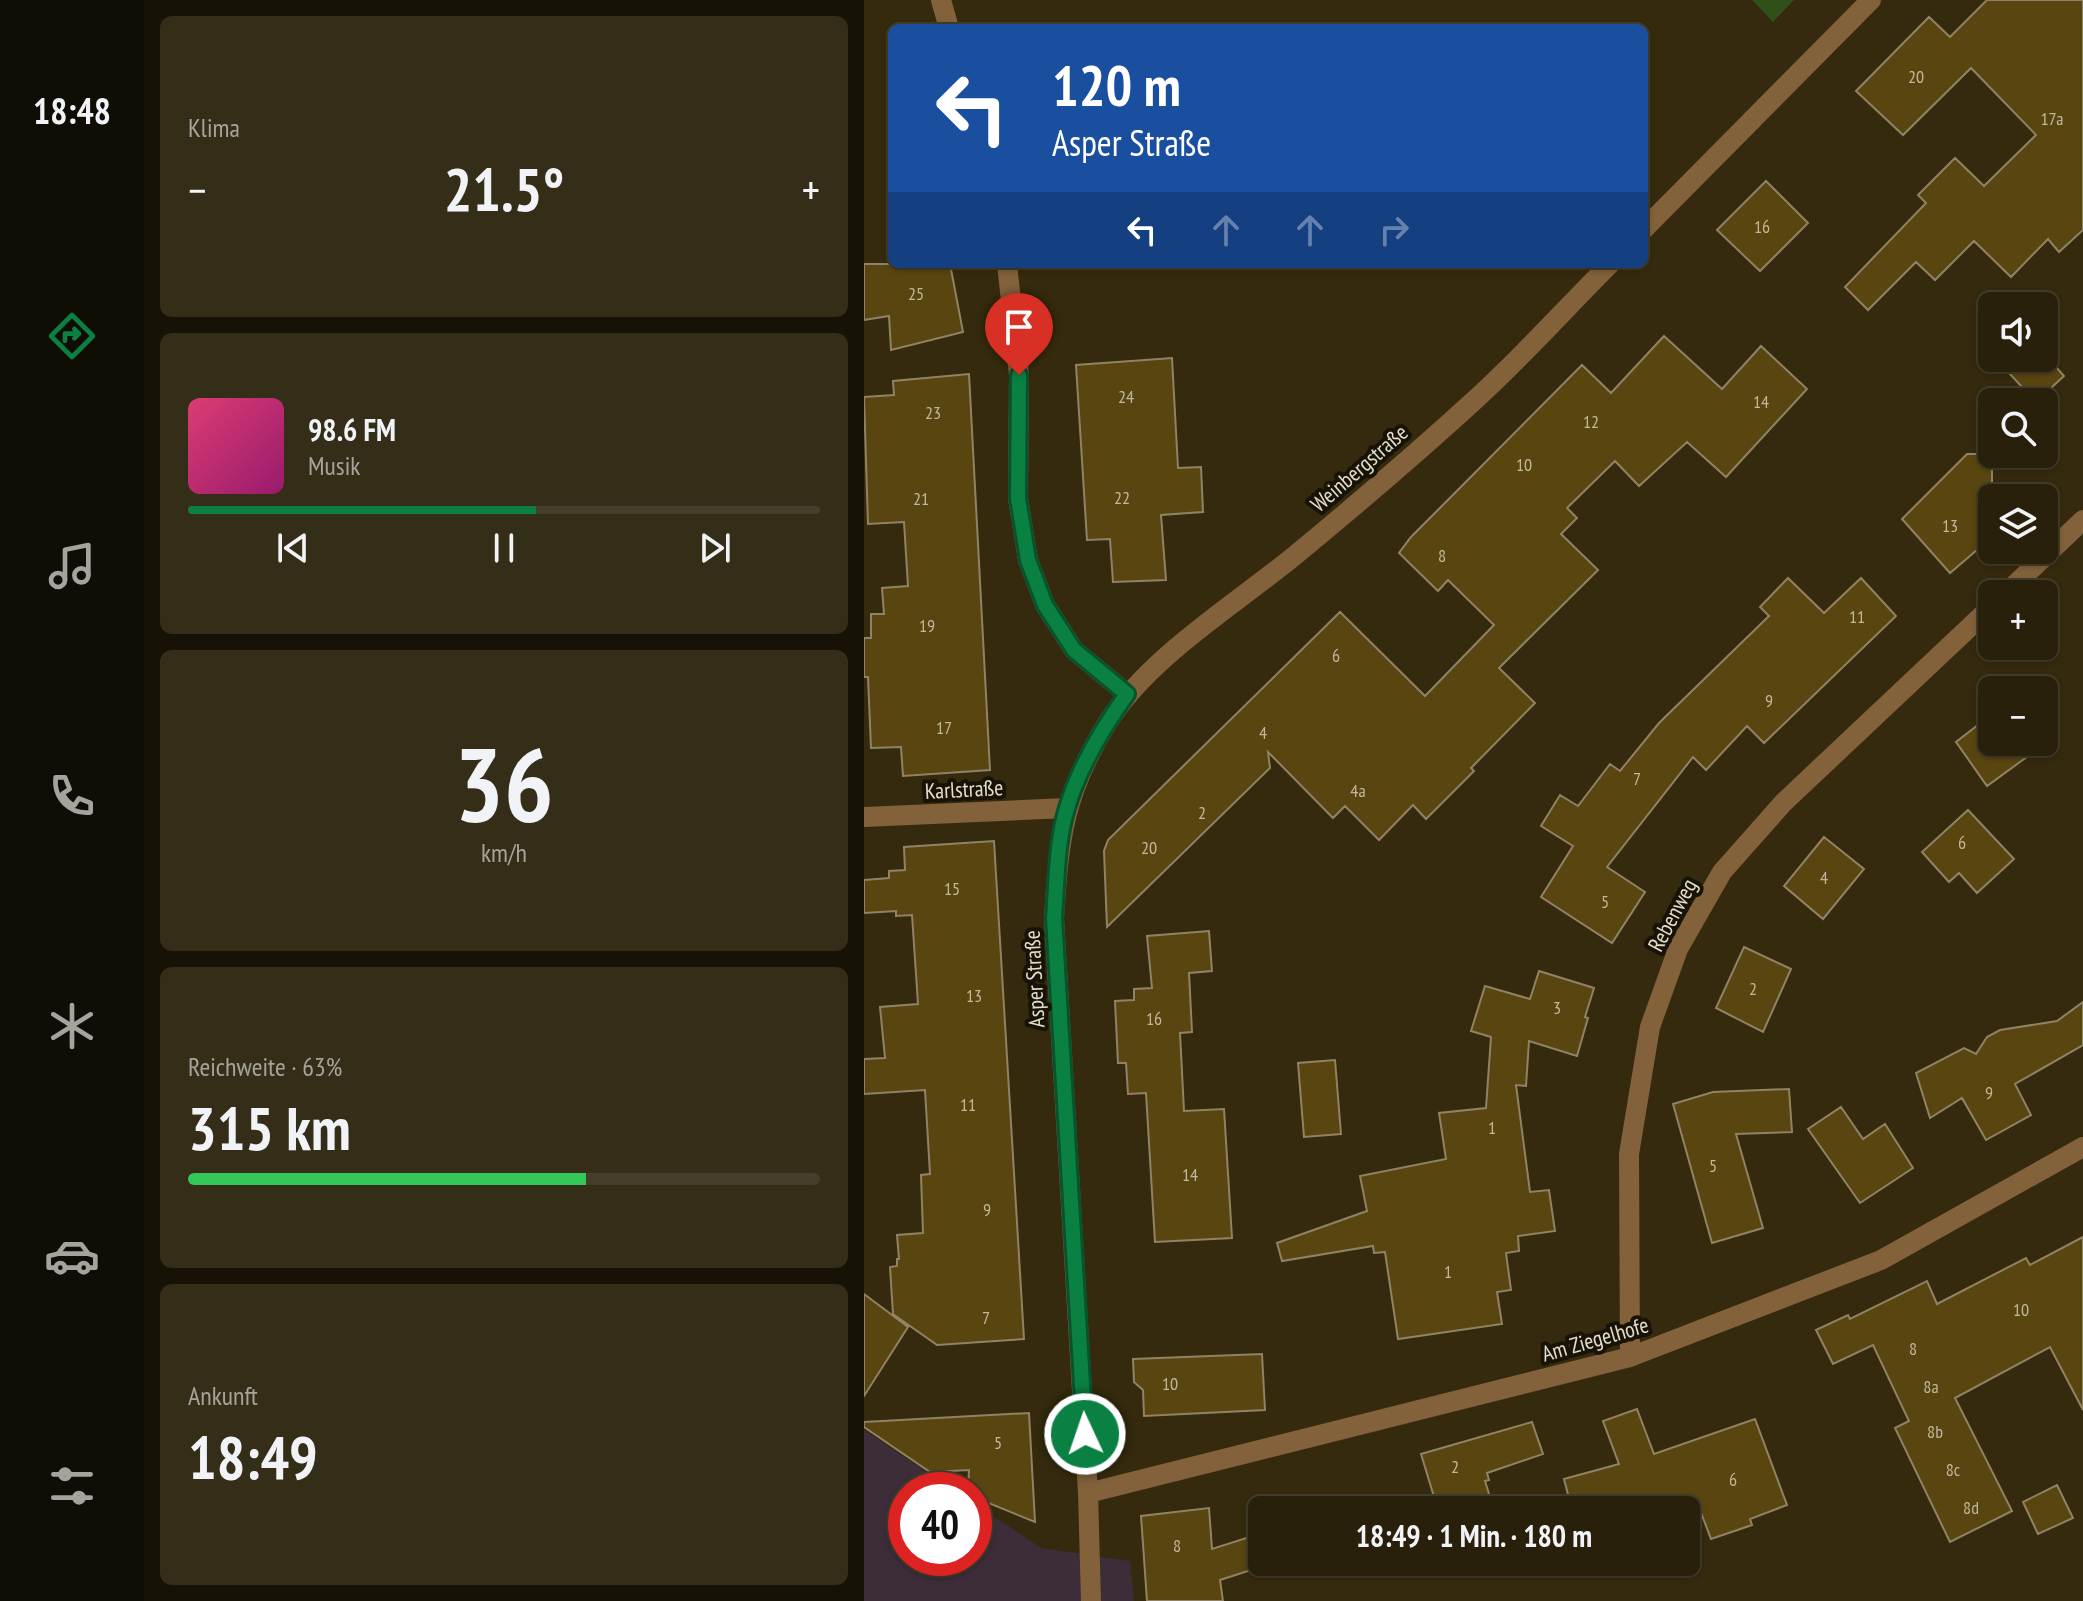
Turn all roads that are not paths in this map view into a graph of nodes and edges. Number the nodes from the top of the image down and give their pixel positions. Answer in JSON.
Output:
{"nodes":[{"id":1,"x":941,"y":0,"type":"edge"},
{"id":2,"x":1871,"y":0,"type":"edge"},
{"id":3,"x":948,"y":24,"type":"edge"},
{"id":4,"x":1648,"y":225,"type":"edge"},
{"id":5,"x":1007,"y":268,"type":"edge"},
{"id":6,"x":1606,"y":268,"type":"edge"},
{"id":7,"x":2083,"y":520,"type":"edge"},
{"id":8,"x":2020,"y":580,"type":"edge"},
{"id":9,"x":1978,"y":619,"type":"edge"},
{"id":10,"x":1127,"y":694,"type":"junction"},
{"id":11,"x":1067,"y":808,"type":"junction"},
{"id":12,"x":864,"y":817,"type":"edge"},
{"id":13,"x":2083,"y":1147,"type":"edge"},
{"id":14,"x":1630,"y":1357,"type":"junction"},
{"id":15,"x":1088,"y":1493,"type":"junction"},
{"id":16,"x":1091,"y":1601,"type":"edge"}],
"edges":[{"from":1,"to":3,"type":"street"},
{"from":2,"to":4,"type":"street"},
{"from":5,"to":10,"type":"street"},
{"from":6,"to":10,"type":"street","name":"Weinbergstraße"},
{"from":7,"to":8,"type":"street"},
{"from":9,"to":14,"type":"street","name":"Rebenweg"},
{"from":10,"to":11,"type":"street","name":"Asper Straße"},
{"from":11,"to":12,"type":"street","name":"Karlstraße"},
{"from":11,"to":15,"type":"street","name":"Asper Straße"},
{"from":13,"to":14,"type":"street","name":"Am Ziegelhofe"},
{"from":14,"to":15,"type":"street","name":"Am Ziegelhofe"},
{"from":15,"to":16,"type":"street","name":"Asper Straße"}]}
